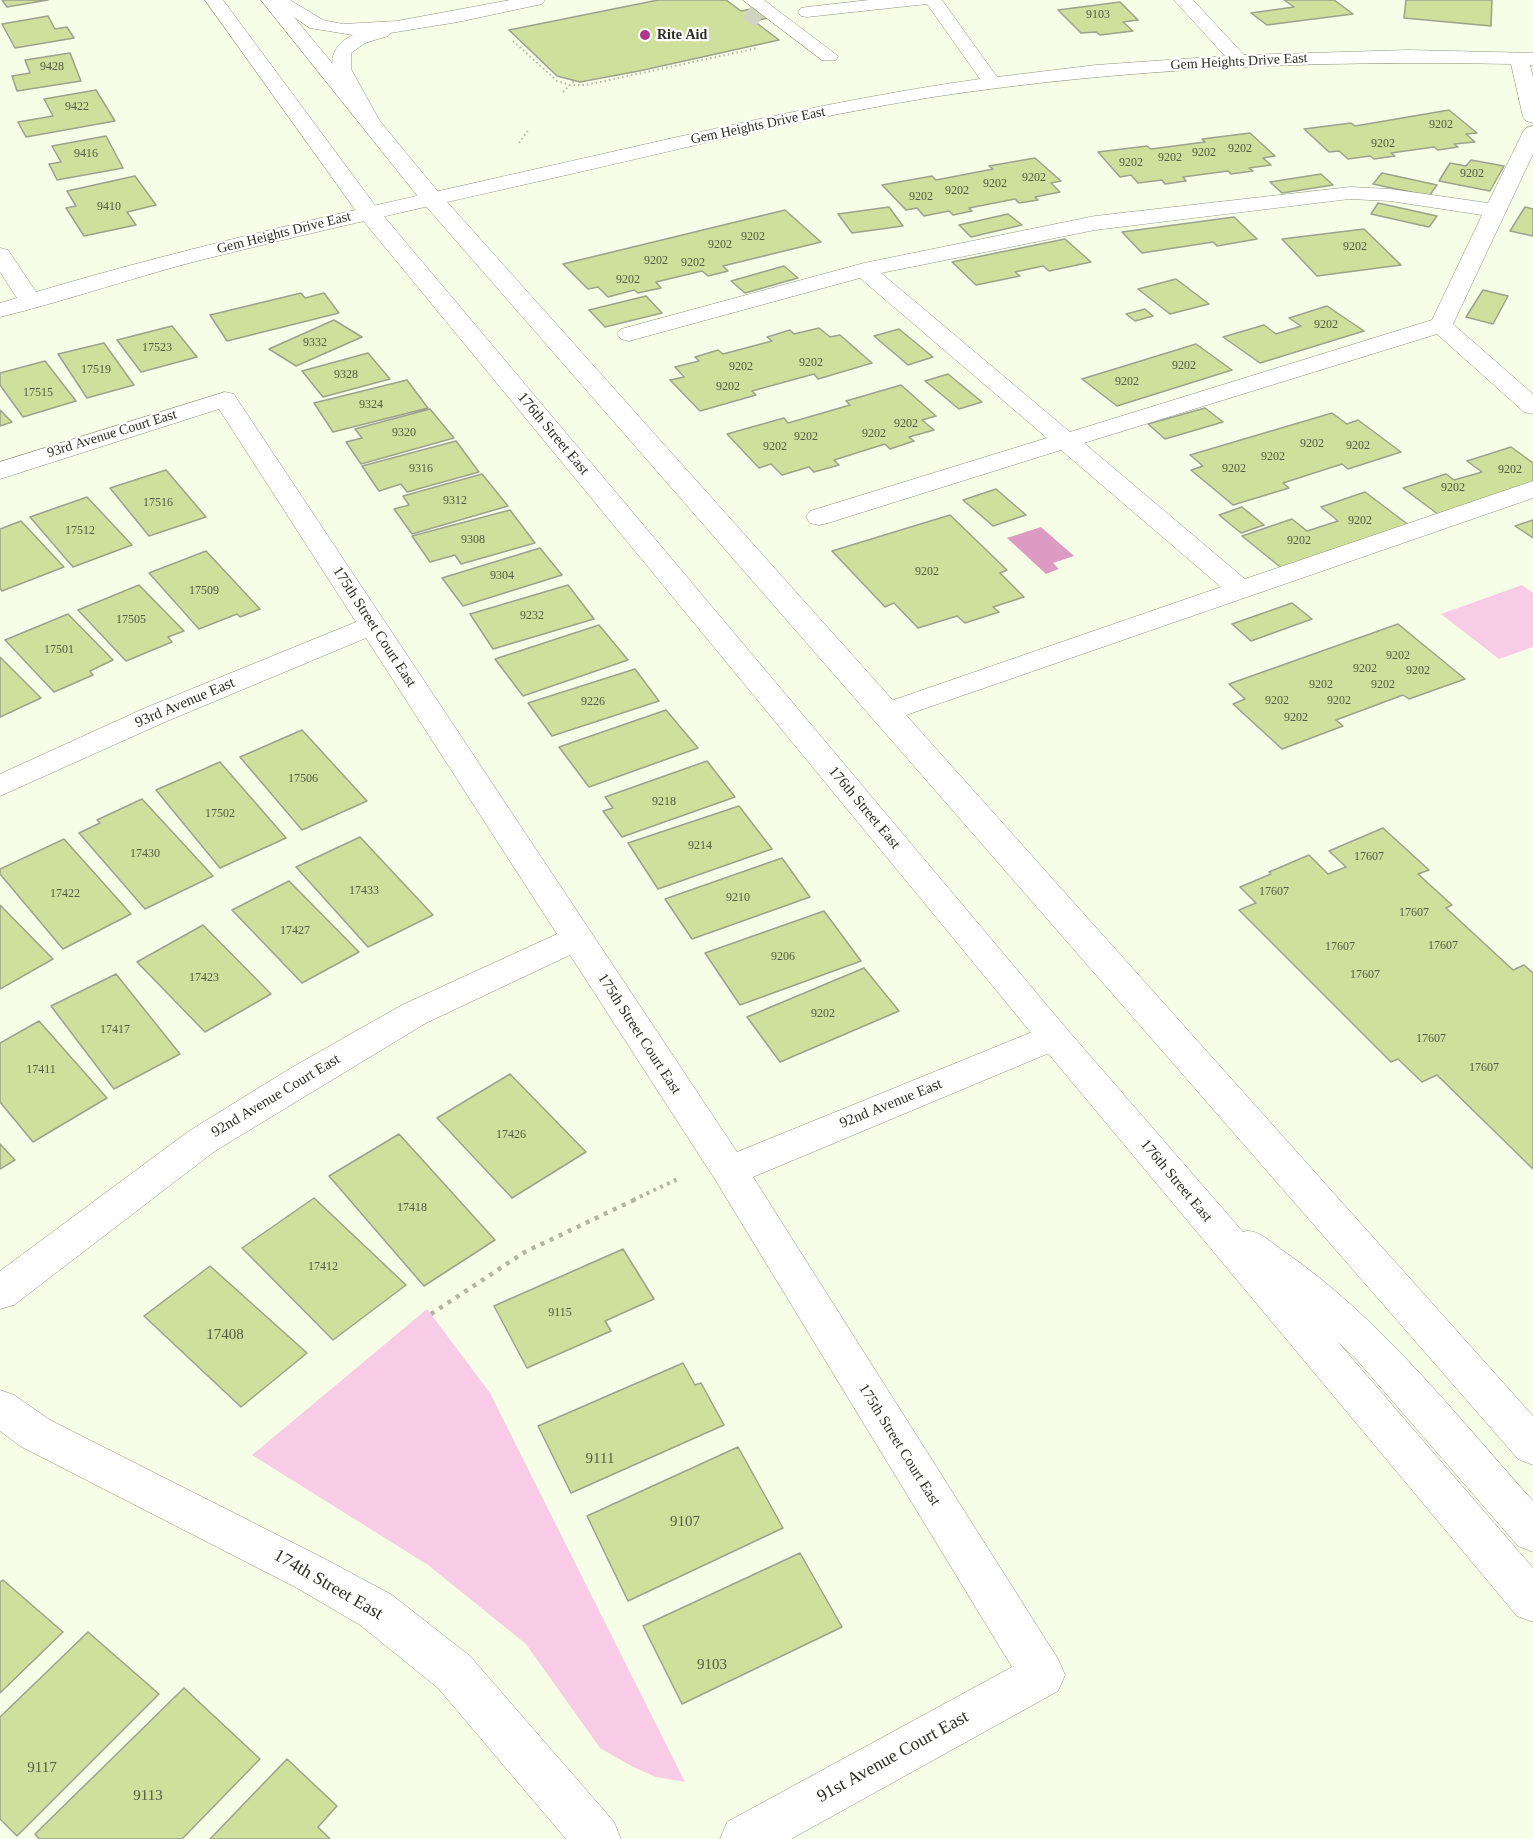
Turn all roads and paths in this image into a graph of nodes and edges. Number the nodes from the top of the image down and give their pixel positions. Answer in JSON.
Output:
{"nodes":[{"id":1,"x":214,"y":0,"type":"edge"},
{"id":2,"x":270,"y":0,"type":"edge"},
{"id":3,"x":278,"y":0,"type":"edge"},
{"id":4,"x":536,"y":0,"type":"edge"},
{"id":5,"x":920,"y":0,"type":"edge"},
{"id":6,"x":933,"y":0,"type":"edge"},
{"id":7,"x":1183,"y":0,"type":"edge"},
{"id":8,"x":752,"y":7,"type":"edge"},
{"id":9,"x":807,"y":12,"type":"dead end"},
{"id":10,"x":411,"y":23,"type":"junction"},
{"id":11,"x":511,"y":39,"type":"dead end"},
{"id":12,"x":790,"y":41,"type":"junction"},
{"id":13,"x":1526,"y":59,"type":"edge"},
{"id":14,"x":1239,"y":60,"type":"junction"},
{"id":15,"x":574,"y":81,"type":"dead end"},
{"id":16,"x":992,"y":83,"type":"junction"},
{"id":17,"x":570,"y":85,"type":"junction"},
{"id":18,"x":563,"y":92,"type":"dead end"},
{"id":19,"x":1533,"y":117,"type":"edge"},
{"id":20,"x":373,"y":127,"type":"junction"},
{"id":21,"x":1533,"y":132,"type":"edge"},
{"id":22,"x":432,"y":199,"type":"junction"},
{"id":23,"x":1497,"y":211,"type":"junction"},
{"id":24,"x":369,"y":213,"type":"junction"},
{"id":25,"x":0,"y":255,"type":"edge"},
{"id":26,"x":864,"y":270,"type":"junction"},
{"id":27,"x":30,"y":300,"type":"junction"},
{"id":28,"x":0,"y":310,"type":"edge"},
{"id":29,"x":1441,"y":325,"type":"junction"},
{"id":30,"x":629,"y":334,"type":"dead end"},
{"id":31,"x":225,"y":399,"type":"joint"},
{"id":32,"x":1533,"y":406,"type":"edge"},
{"id":33,"x":1066,"y":441,"type":"junction"},
{"id":34,"x":0,"y":471,"type":"edge"},
{"id":35,"x":1533,"y":489,"type":"edge"},
{"id":36,"x":819,"y":517,"type":"dead end"},
{"id":37,"x":1241,"y":590,"type":"junction"},
{"id":38,"x":373,"y":625,"type":"junction"},
{"id":39,"x":886,"y":713,"type":"junction"},
{"id":40,"x":0,"y":786,"type":"edge"},
{"id":41,"x":577,"y":938,"type":"junction"},
{"id":42,"x":1054,"y":1037,"type":"junction"},
{"id":43,"x":725,"y":1165,"type":"junction"},
{"id":44,"x":1209,"y":1220,"type":"junction"},
{"id":45,"x":0,"y":1293,"type":"edge"},
{"id":46,"x":431,"y":1314,"type":"dead end"},
{"id":47,"x":0,"y":1408,"type":"edge"},
{"id":48,"x":1533,"y":1446,"type":"edge"},
{"id":49,"x":1533,"y":1532,"type":"edge"},
{"id":50,"x":1533,"y":1601,"type":"edge"},
{"id":51,"x":1042,"y":1675,"type":"joint"},
{"id":52,"x":597,"y":1839,"type":"edge"},
{"id":53,"x":744,"y":1839,"type":"edge"}],
"edges":[{"from":1,"to":24,"type":"street","name":"176th Street East"},
{"from":2,"to":20,"type":"street"},
{"from":3,"to":10,"type":"street"},
{"from":4,"to":10,"type":"street"},
{"from":5,"to":9,"type":"street"},
{"from":6,"to":16,"type":"street"},
{"from":7,"to":14,"type":"street"},
{"from":8,"to":12,"type":"street"},
{"from":8,"to":12,"type":"street"},
{"from":10,"to":20,"type":"street"},
{"from":11,"to":17,"type":"path"},
{"from":12,"to":17,"type":"path"},
{"from":13,"to":14,"type":"street","name":"Gem Heights Drive East"},
{"from":13,"to":19,"type":"street"},
{"from":14,"to":16,"type":"street","name":"Gem Heights Drive East"},
{"from":15,"to":17,"type":"path"},
{"from":16,"to":22,"type":"street","name":"Gem Heights Drive East"},
{"from":17,"to":18,"type":"path"},
{"from":20,"to":22,"type":"street"},
{"from":21,"to":23,"type":"street"},
{"from":22,"to":24,"type":"street","name":"Gem Heights Drive East"},
{"from":22,"to":39,"type":"street"},
{"from":23,"to":26,"type":"street"},
{"from":23,"to":29,"type":"street"},
{"from":24,"to":27,"type":"street","name":"Gem Heights Drive East"},
{"from":24,"to":42,"type":"street","name":"176th Street East"},
{"from":25,"to":27,"type":"street"},
{"from":26,"to":30,"type":"street"},
{"from":26,"to":33,"type":"street"},
{"from":27,"to":28,"type":"street","name":"Gem Heights Drive East"},
{"from":29,"to":32,"type":"street"},
{"from":29,"to":33,"type":"street"},
{"from":31,"to":34,"type":"street","name":"93rd Avenue Court East"},
{"from":31,"to":38,"type":"street","name":"175th Street Court East"},
{"from":33,"to":36,"type":"street"},
{"from":33,"to":37,"type":"street"},
{"from":35,"to":37,"type":"street"},
{"from":37,"to":39,"type":"street"},
{"from":38,"to":40,"type":"street","name":"93rd Avenue East"},
{"from":38,"to":41,"type":"street","name":"175th Street Court East"},
{"from":39,"to":48,"type":"street"},
{"from":41,"to":43,"type":"street","name":"175th Street Court East"},
{"from":41,"to":45,"type":"street","name":"92nd Avenue Court East"},
{"from":42,"to":43,"type":"street","name":"92nd Avenue East"},
{"from":42,"to":44,"type":"street","name":"176th Street East"},
{"from":43,"to":46,"type":"path"},
{"from":43,"to":51,"type":"street","name":"175th Street Court East"},
{"from":44,"to":49,"type":"street"},
{"from":44,"to":50,"type":"street","name":"176th Street East"},
{"from":47,"to":52,"type":"street","name":"174th Street East"},
{"from":51,"to":53,"type":"street","name":"91st Avenue Court East"}]}
